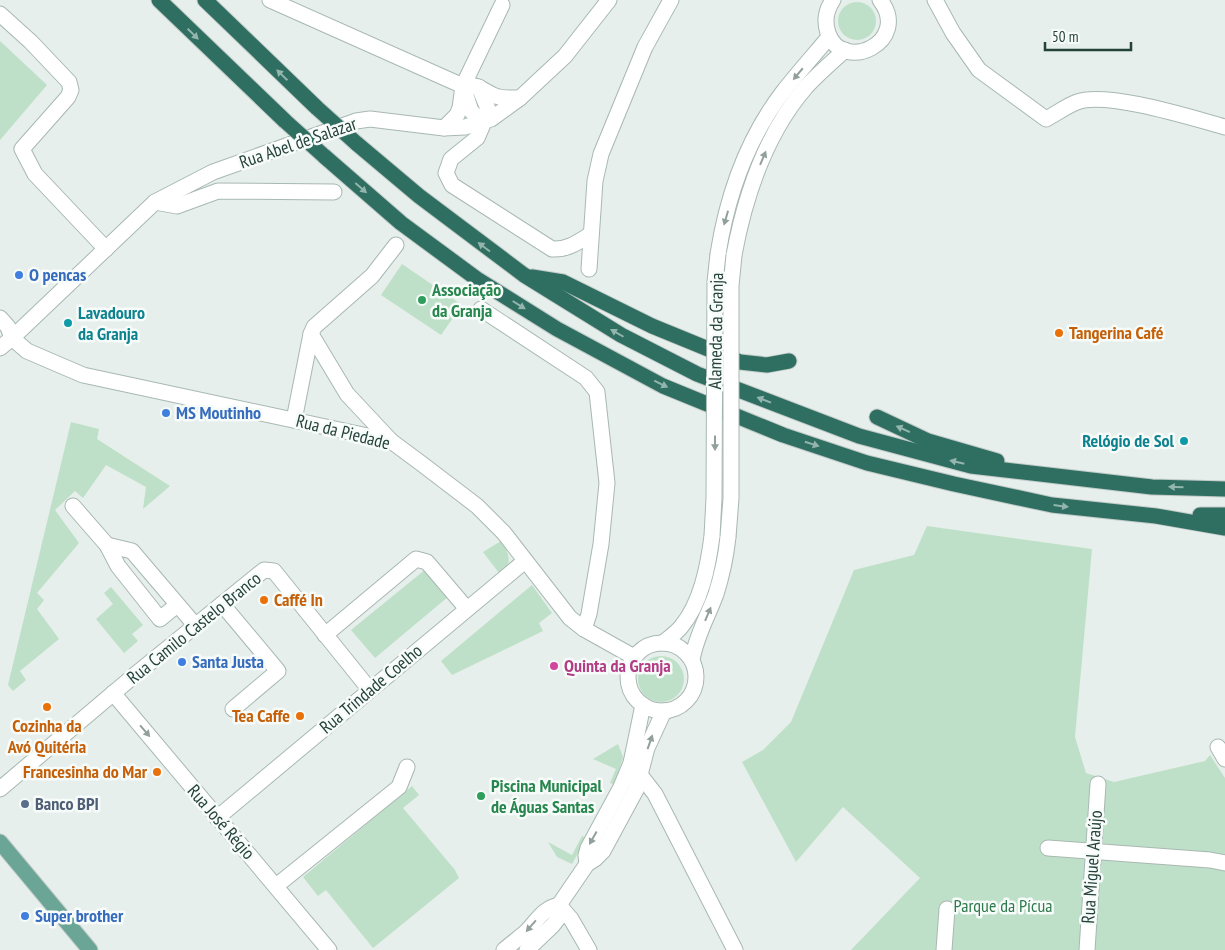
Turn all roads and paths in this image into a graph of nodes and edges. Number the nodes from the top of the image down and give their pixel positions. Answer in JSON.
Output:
{"nodes":[{"id":1,"x":159,"y":0,"type":"edge"},
{"id":2,"x":205,"y":0,"type":"edge"},
{"id":3,"x":270,"y":0,"type":"edge"},
{"id":4,"x":609,"y":0,"type":"edge"},
{"id":5,"x":671,"y":0,"type":"edge"},
{"id":6,"x":833,"y":0,"type":"edge"},
{"id":7,"x":882,"y":0,"type":"edge"},
{"id":8,"x":935,"y":0,"type":"edge"},
{"id":9,"x":502,"y":5,"type":"dead end"},
{"id":10,"x":0,"y":14,"type":"edge"},
{"id":11,"x":829,"y":36,"type":"junction"},
{"id":12,"x":845,"y":50,"type":"junction"},
{"id":13,"x":464,"y":86,"type":"junction"},
{"id":14,"x":480,"y":87,"type":"junction"},
{"id":15,"x":520,"y":98,"type":"junction"},
{"id":16,"x":483,"y":122,"type":"junction"},
{"id":17,"x":1225,"y":127,"type":"edge"},
{"id":18,"x":444,"y":128,"type":"junction"},
{"id":19,"x":334,"y":192,"type":"dead end"},
{"id":20,"x":155,"y":202,"type":"junction"},
{"id":21,"x":591,"y":234,"type":"junction"},
{"id":22,"x":396,"y":245,"type":"dead end"},
{"id":23,"x":106,"y":249,"type":"junction"},
{"id":24,"x":589,"y":269,"type":"dead end"},
{"id":25,"x":524,"y":275,"type":"junction"},
{"id":26,"x":481,"y":309,"type":"dead end"},
{"id":27,"x":0,"y":318,"type":"edge"},
{"id":28,"x":311,"y":334,"type":"junction"},
{"id":29,"x":12,"y":338,"type":"junction"},
{"id":30,"x":0,"y":348,"type":"edge"},
{"id":31,"x":790,"y":361,"type":"dead end"},
{"id":32,"x":876,"y":418,"type":"dead end"},
{"id":33,"x":294,"y":420,"type":"junction"},
{"id":34,"x":391,"y":441,"type":"junction"},
{"id":35,"x":1040,"y":474,"type":"junction"},
{"id":36,"x":1225,"y":489,"type":"edge"},
{"id":37,"x":73,"y":506,"type":"dead end"},
{"id":38,"x":1225,"y":515,"type":"edge"},
{"id":39,"x":1156,"y":516,"type":"junction"},
{"id":40,"x":1225,"y":528,"type":"edge"},
{"id":41,"x":107,"y":545,"type":"junction"},
{"id":42,"x":525,"y":561,"type":"junction"},
{"id":43,"x":177,"y":604,"type":"junction"},
{"id":44,"x":222,"y":604,"type":"junction"},
{"id":45,"x":467,"y":609,"type":"junction"},
{"id":46,"x":195,"y":625,"type":"junction"},
{"id":47,"x":584,"y":629,"type":"junction"},
{"id":48,"x":325,"y":635,"type":"junction"},
{"id":49,"x":663,"y":643,"type":"junction"},
{"id":50,"x":634,"y":657,"type":"junction"},
{"id":51,"x":692,"y":660,"type":"junction"},
{"id":52,"x":370,"y":690,"type":"junction"},
{"id":53,"x":113,"y":694,"type":"junction"},
{"id":54,"x":643,"y":705,"type":"junction"},
{"id":55,"x":233,"y":710,"type":"dead end"},
{"id":56,"x":664,"y":711,"type":"junction"},
{"id":57,"x":407,"y":767,"type":"dead end"},
{"id":58,"x":636,"y":769,"type":"junction"},
{"id":59,"x":1098,"y":784,"type":"dead end"},
{"id":60,"x":0,"y":789,"type":"edge"},
{"id":61,"x":218,"y":818,"type":"junction"},
{"id":62,"x":0,"y":842,"type":"edge"},
{"id":63,"x":1048,"y":848,"type":"dead end"},
{"id":64,"x":1093,"y":851,"type":"junction"},
{"id":65,"x":1225,"y":863,"type":"edge"},
{"id":66,"x":276,"y":886,"type":"junction"},
{"id":67,"x":559,"y":905,"type":"junction"},
{"id":68,"x":947,"y":909,"type":"dead end"},
{"id":69,"x":90,"y":950,"type":"edge"},
{"id":70,"x":329,"y":950,"type":"edge"},
{"id":71,"x":504,"y":950,"type":"edge"},
{"id":72,"x":526,"y":950,"type":"edge"},
{"id":73,"x":589,"y":950,"type":"edge"},
{"id":74,"x":735,"y":950,"type":"edge"},
{"id":75,"x":944,"y":950,"type":"edge"},
{"id":76,"x":1087,"y":950,"type":"edge"}],
"edges":[{"from":1,"to":39,"type":"highway","one_way":true,"bridge":true},
{"from":25,"to":2,"type":"highway","one_way":true,"bridge":true},
{"from":3,"to":13,"type":"street"},
{"from":4,"to":15,"type":"street","name":"Rua Abel de Salazar"},
{"from":5,"to":21,"type":"street"},
{"from":6,"to":11,"type":"street"},
{"from":7,"to":12,"type":"street"},
{"from":8,"to":17,"type":"street"},
{"from":9,"to":13,"type":"street"},
{"from":10,"to":23,"type":"street"},
{"from":11,"to":12,"type":"street"},
{"from":11,"to":49,"type":"street","name":"Alameda da Granja","one_way":true,"bridge":true},
{"from":51,"to":12,"type":"street","name":"Alameda da Granja","one_way":true,"bridge":true},
{"from":13,"to":14,"type":"street"},
{"from":13,"to":16,"type":"street"},
{"from":13,"to":18,"type":"street"},
{"from":14,"to":15,"type":"street"},
{"from":14,"to":16,"type":"street"},
{"from":15,"to":16,"type":"street","name":"Rua Abel de Salazar"},
{"from":16,"to":18,"type":"street","name":"Rua Abel de Salazar"},
{"from":16,"to":21,"type":"street"},
{"from":18,"to":20,"type":"street","name":"Rua Abel de Salazar"},
{"from":19,"to":20,"type":"street"},
{"from":20,"to":23,"type":"street","name":"Rua Abel de Salazar"},
{"from":21,"to":24,"type":"street"},
{"from":22,"to":28,"type":"street"},
{"from":23,"to":29,"type":"street","name":"Rua Abel de Salazar"},
{"from":25,"to":31,"type":"highway"},
{"from":35,"to":25,"type":"highway","one_way":true},
{"from":26,"to":47,"type":"street"},
{"from":27,"to":29,"type":"street"},
{"from":28,"to":33,"type":"street"},
{"from":28,"to":34,"type":"street"},
{"from":29,"to":30,"type":"street","name":"Rua Abel de Salazar"},
{"from":29,"to":33,"type":"street","name":"Rua da Piedade"},
{"from":35,"to":32,"type":"highway","one_way":true},
{"from":33,"to":34,"type":"street","name":"Rua da Piedade"},
{"from":34,"to":42,"type":"street","name":"Rua da Piedade"},
{"from":36,"to":35,"type":"highway","one_way":true},
{"from":37,"to":41,"type":"street"},
{"from":38,"to":39,"type":"highway"},
{"from":39,"to":40,"type":"highway"},
{"from":41,"to":43,"type":"street"},
{"from":41,"to":43,"type":"street"},
{"from":42,"to":45,"type":"street","name":"Rua Trindade Coelho"},
{"from":42,"to":47,"type":"street","name":"Rua da Piedade"},
{"from":43,"to":46,"type":"street"},
{"from":44,"to":46,"type":"street","name":"Rua Camilo Castelo Branco"},
{"from":44,"to":48,"type":"street","name":"Rua Camilo Castelo Branco"},
{"from":44,"to":55,"type":"street"},
{"from":45,"to":48,"type":"street"},
{"from":45,"to":52,"type":"street","name":"Rua Trindade Coelho"},
{"from":46,"to":53,"type":"street","name":"Rua Camilo Castelo Branco"},
{"from":47,"to":50,"type":"street","name":"Rua da Piedade"},
{"from":48,"to":52,"type":"street","name":"Rua Camilo Castelo Branco"},
{"from":49,"to":50,"type":"street","name":"Alameda da Granja"},
{"from":49,"to":51,"type":"street"},
{"from":50,"to":54,"type":"street"},
{"from":51,"to":56,"type":"street","name":"Alameda da Granja"},
{"from":52,"to":61,"type":"street","name":"Rua Trindade Coelho"},
{"from":53,"to":60,"type":"street","name":"Rua Camilo Castelo Branco"},
{"from":53,"to":61,"type":"street","name":"Rua José Régio","one_way":true},
{"from":54,"to":56,"type":"street"},
{"from":54,"to":58,"type":"street"},
{"from":58,"to":56,"type":"street","one_way":true},
{"from":57,"to":66,"type":"street"},
{"from":58,"to":67,"type":"street"},
{"from":58,"to":74,"type":"street"},
{"from":59,"to":64,"type":"street","name":"Rua Miguel Araújo"},
{"from":61,"to":66,"type":"street","name":"Rua José Régio"},
{"from":62,"to":69,"type":"main road"},
{"from":63,"to":64,"type":"street"},
{"from":64,"to":65,"type":"street"},
{"from":64,"to":76,"type":"street","name":"Rua Miguel Araújo"},
{"from":66,"to":70,"type":"street","name":"Rua José Régio"},
{"from":67,"to":71,"type":"street","one_way":true},
{"from":67,"to":72,"type":"street"},
{"from":67,"to":73,"type":"street"},
{"from":68,"to":75,"type":"street"}]}
